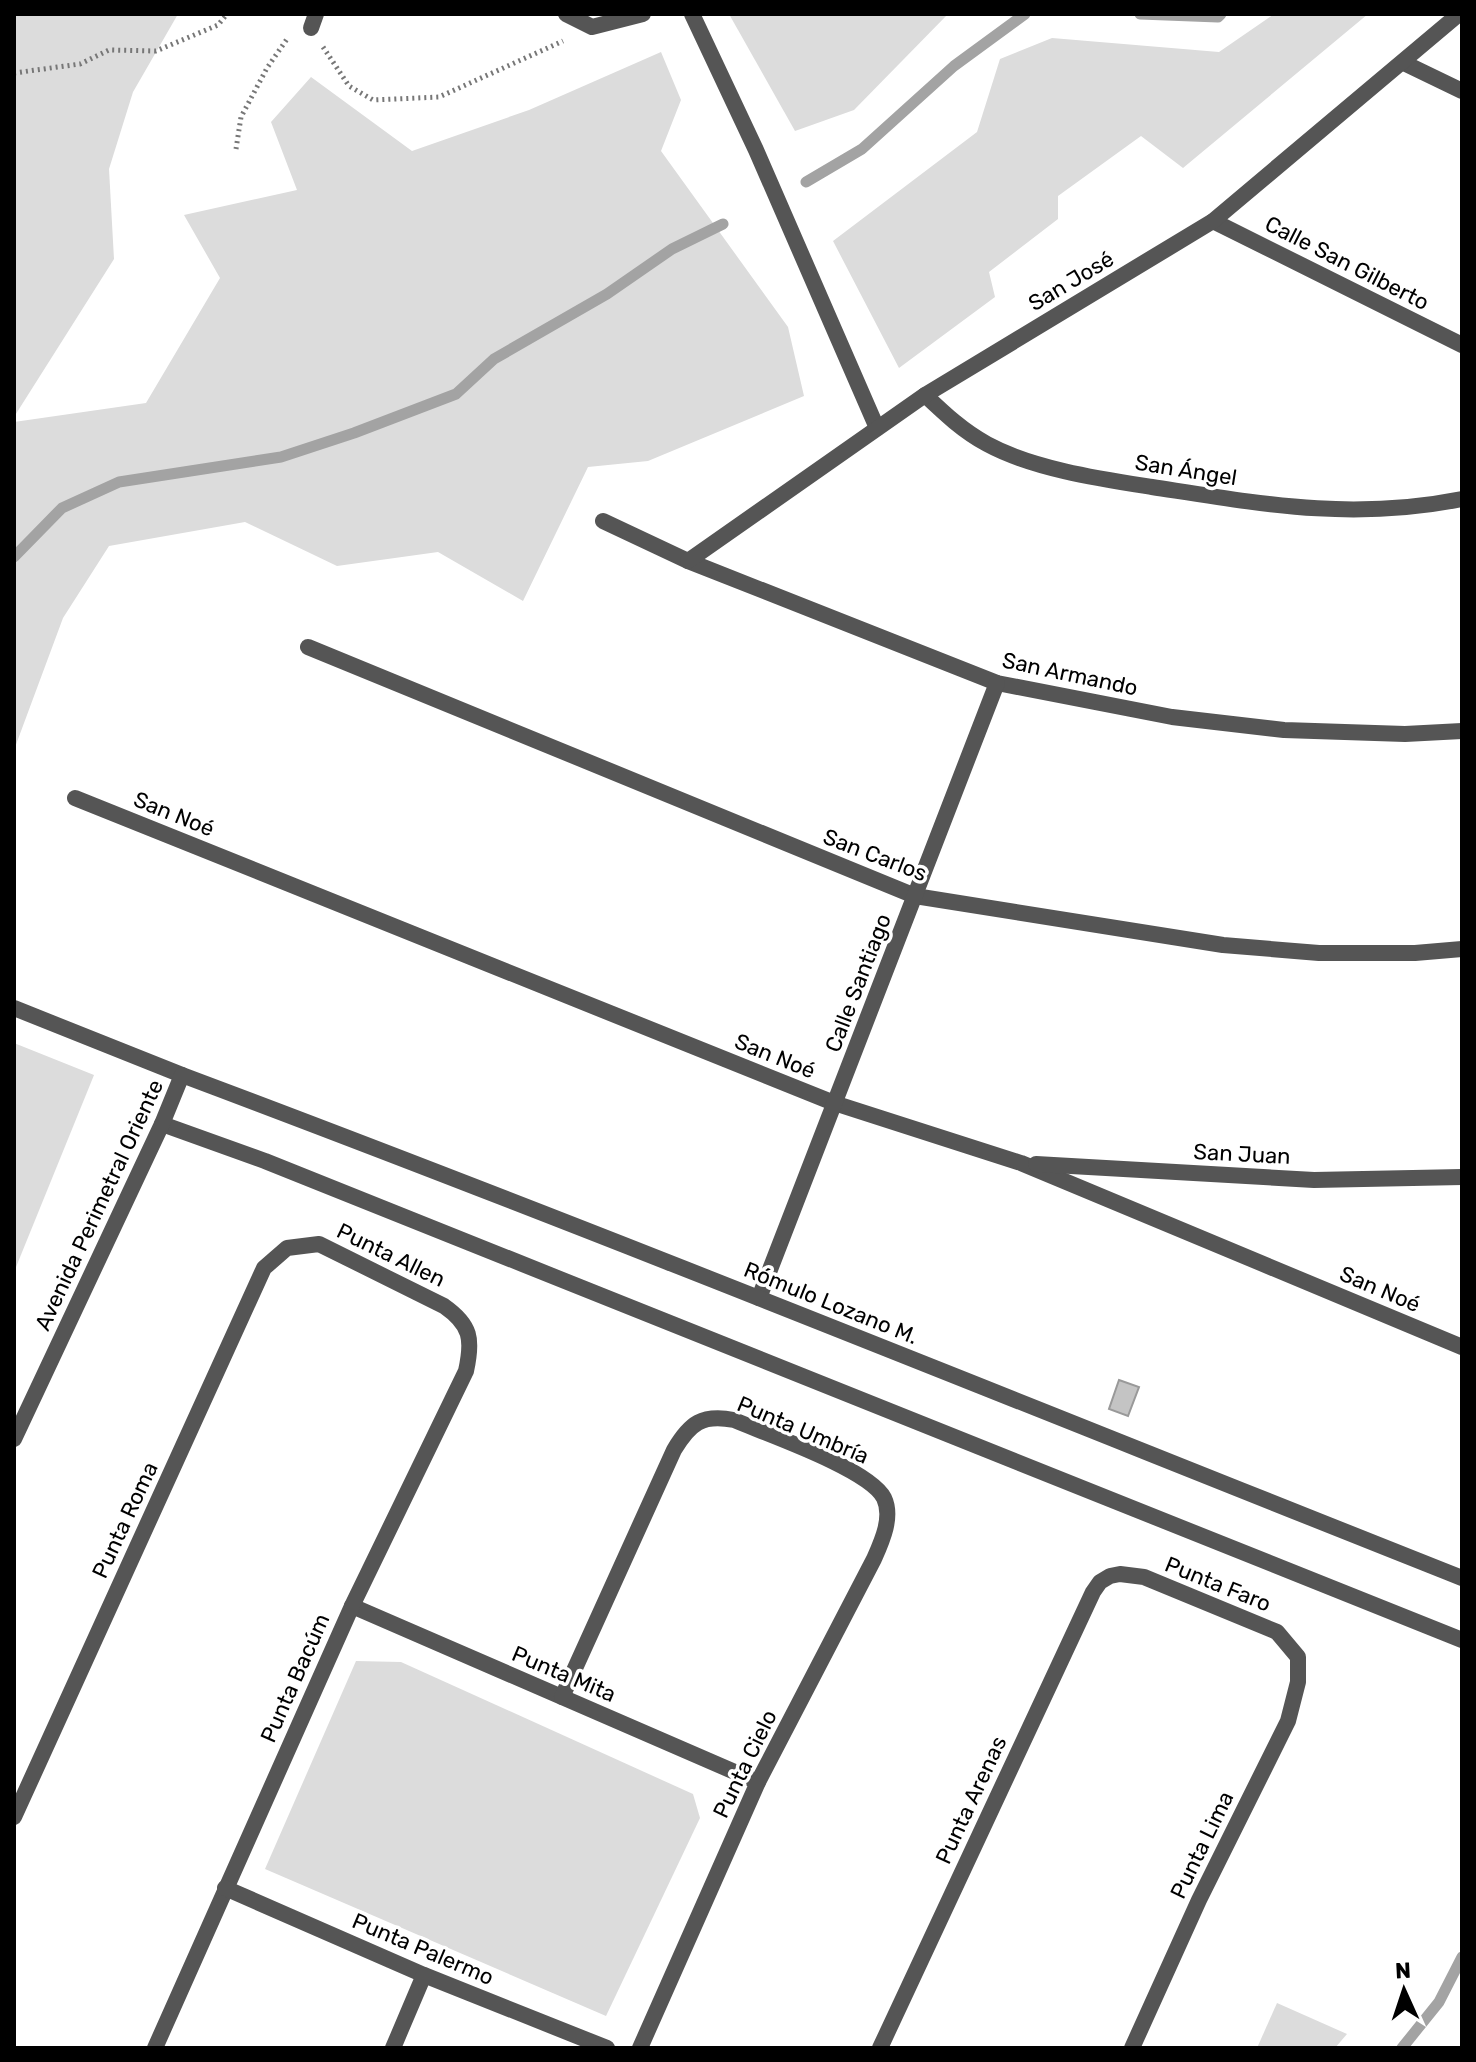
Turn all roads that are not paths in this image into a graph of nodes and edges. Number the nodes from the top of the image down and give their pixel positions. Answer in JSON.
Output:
{"nodes":[{"id":1,"x":566,"y":14,"type":"edge"},
{"id":2,"x":643,"y":14,"type":"edge"},
{"id":3,"x":692,"y":14,"type":"edge"},
{"id":4,"x":1459,"y":14,"type":"edge"},
{"id":5,"x":1404,"y":63,"type":"junction"},
{"id":6,"x":1462,"y":91,"type":"edge"},
{"id":7,"x":1213,"y":221,"type":"junction"},
{"id":8,"x":1462,"y":345,"type":"edge"},
{"id":9,"x":925,"y":395,"type":"junction"},
{"id":10,"x":877,"y":428,"type":"junction"},
{"id":11,"x":1462,"y":499,"type":"edge"},
{"id":12,"x":603,"y":521,"type":"dead end"},
{"id":13,"x":688,"y":561,"type":"junction"},
{"id":14,"x":308,"y":647,"type":"dead end"},
{"id":15,"x":997,"y":683,"type":"junction"},
{"id":16,"x":1462,"y":731,"type":"edge"},
{"id":17,"x":75,"y":798,"type":"dead end"},
{"id":18,"x":915,"y":896,"type":"junction"},
{"id":19,"x":1462,"y":949,"type":"edge"},
{"id":20,"x":14,"y":1008,"type":"edge"},
{"id":21,"x":182,"y":1075,"type":"junction"},
{"id":22,"x":834,"y":1103,"type":"junction"},
{"id":23,"x":162,"y":1124,"type":"junction"},
{"id":24,"x":1021,"y":1163,"type":"junction"},
{"id":25,"x":1462,"y":1177,"type":"edge"},
{"id":26,"x":287,"y":1248,"type":"joint"},
{"id":27,"x":759,"y":1298,"type":"junction"},
{"id":28,"x":467,"y":1327,"type":"joint"},
{"id":29,"x":1462,"y":1347,"type":"edge"},
{"id":30,"x":14,"y":1439,"type":"edge"},
{"id":31,"x":885,"y":1500,"type":"joint"},
{"id":32,"x":1110,"y":1576,"type":"joint"},
{"id":33,"x":1462,"y":1578,"type":"edge"},
{"id":34,"x":352,"y":1606,"type":"junction"},
{"id":35,"x":1462,"y":1640,"type":"edge"},
{"id":36,"x":1298,"y":1657,"type":"joint"},
{"id":37,"x":562,"y":1697,"type":"junction"},
{"id":38,"x":758,"y":1782,"type":"junction"},
{"id":39,"x":14,"y":1817,"type":"edge"},
{"id":40,"x":225,"y":1888,"type":"junction"},
{"id":41,"x":424,"y":1975,"type":"junction"},
{"id":42,"x":155,"y":2048,"type":"edge"},
{"id":43,"x":393,"y":2048,"type":"edge"},
{"id":44,"x":607,"y":2048,"type":"edge"},
{"id":45,"x":640,"y":2048,"type":"edge"},
{"id":46,"x":880,"y":2048,"type":"edge"},
{"id":47,"x":1132,"y":2048,"type":"edge"}],
"edges":[{"from":1,"to":2,"type":"street"},
{"from":3,"to":10,"type":"street"},
{"from":4,"to":5,"type":"street","name":"San José"},
{"from":5,"to":6,"type":"street"},
{"from":5,"to":7,"type":"street","name":"San José"},
{"from":7,"to":8,"type":"street","name":"Calle San Gilberto"},
{"from":7,"to":9,"type":"street","name":"San José"},
{"from":9,"to":10,"type":"street","name":"San José"},
{"from":9,"to":11,"type":"street","name":"San Ángel"},
{"from":10,"to":13,"type":"street","name":"San José"},
{"from":12,"to":13,"type":"street","name":"San Armando"},
{"from":13,"to":15,"type":"street","name":"San Armando"},
{"from":14,"to":18,"type":"street","name":"San Carlos"},
{"from":15,"to":16,"type":"street","name":"San Armando"},
{"from":15,"to":18,"type":"street","name":"Calle Santiago"},
{"from":17,"to":22,"type":"street","name":"San Noé"},
{"from":18,"to":19,"type":"street","name":"San Carlos"},
{"from":18,"to":22,"type":"street","name":"Calle Santiago"},
{"from":20,"to":21,"type":"street","name":"Rómulo Lozano M."},
{"from":21,"to":23,"type":"street","name":"Avenida Perimetral Oriente"},
{"from":21,"to":27,"type":"street","name":"Rómulo Lozano M."},
{"from":22,"to":24,"type":"street","name":"San Noé"},
{"from":22,"to":27,"type":"street","name":"Calle Santiago"},
{"from":23,"to":30,"type":"street","name":"Avenida Perimetral Oriente"},
{"from":23,"to":35,"type":"street"},
{"from":24,"to":25,"type":"street","name":"San Juan"},
{"from":24,"to":29,"type":"street","name":"San Noé"},
{"from":26,"to":28,"type":"street","name":"Punta Allen"},
{"from":26,"to":39,"type":"street","name":"Punta Roma"},
{"from":27,"to":33,"type":"street","name":"Rómulo Lozano M."},
{"from":28,"to":34,"type":"street","name":"Punta Bacúm"},
{"from":31,"to":37,"type":"street","name":"Punta Umbría"},
{"from":31,"to":38,"type":"street","name":"Punta Cielo"},
{"from":32,"to":36,"type":"street","name":"Punta Faro"},
{"from":32,"to":46,"type":"street","name":"Punta Arenas"},
{"from":34,"to":37,"type":"street","name":"Punta Mita"},
{"from":34,"to":40,"type":"street","name":"Punta Bacúm"},
{"from":36,"to":47,"type":"street","name":"Punta Lima"},
{"from":37,"to":38,"type":"street","name":"Punta Mita"},
{"from":38,"to":45,"type":"street","name":"Punta Cielo"},
{"from":40,"to":41,"type":"street","name":"Punta Palermo"},
{"from":40,"to":42,"type":"street","name":"Punta Bacúm"},
{"from":41,"to":43,"type":"street"},
{"from":41,"to":44,"type":"street","name":"Punta Palermo"}]}
